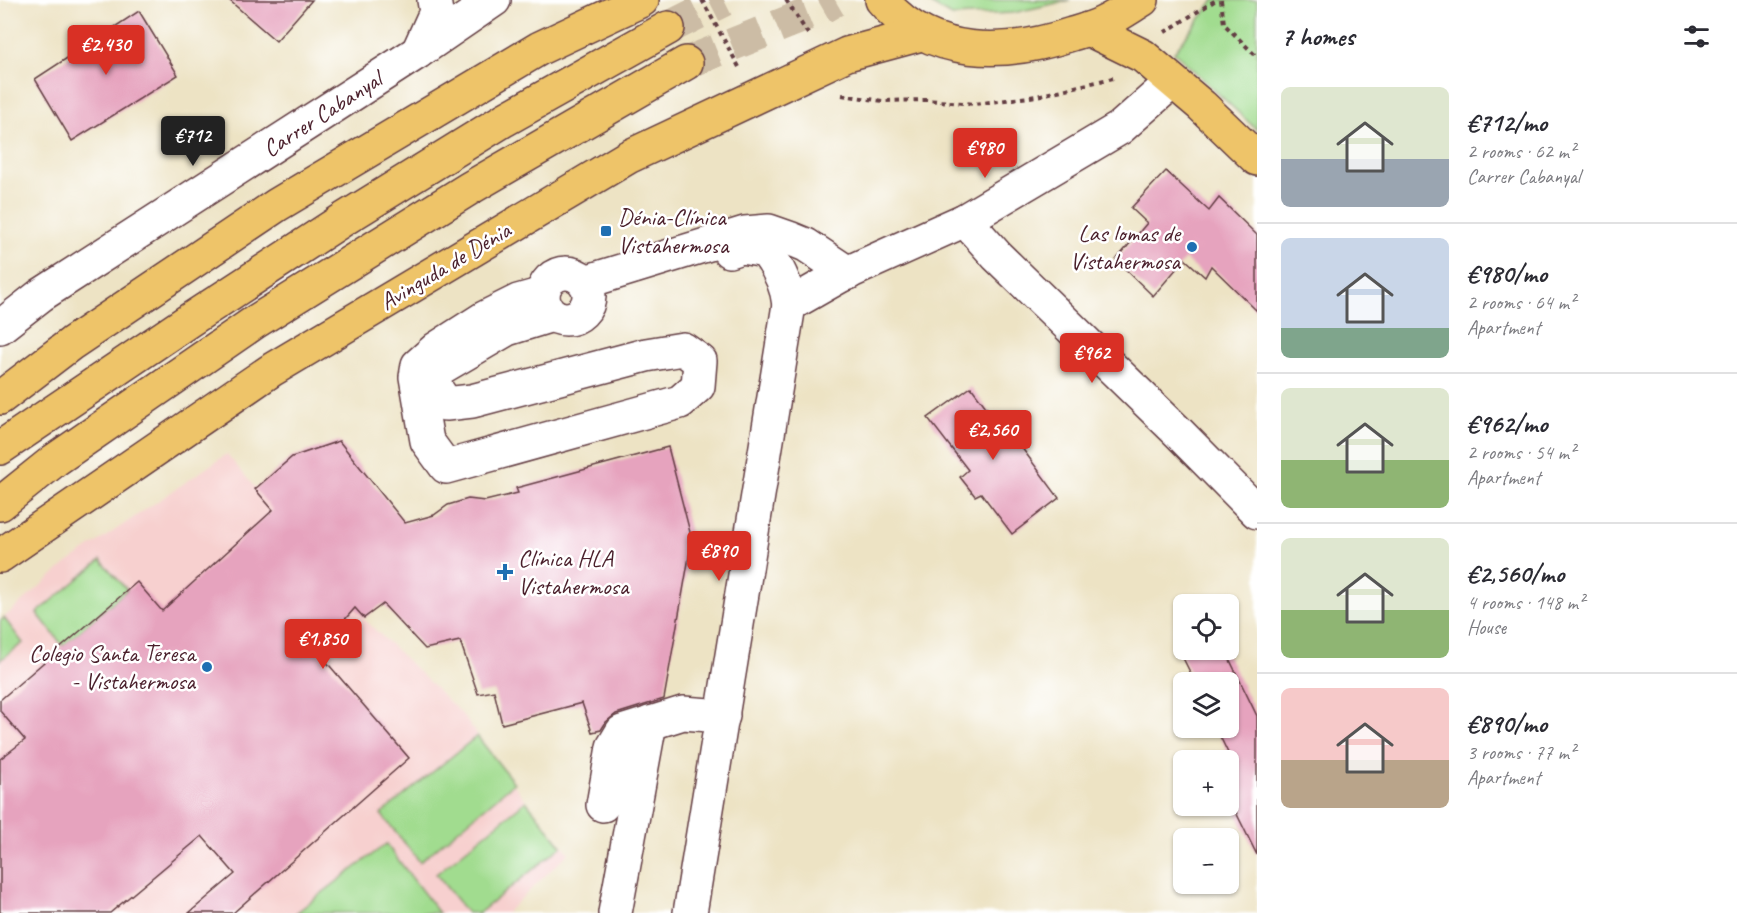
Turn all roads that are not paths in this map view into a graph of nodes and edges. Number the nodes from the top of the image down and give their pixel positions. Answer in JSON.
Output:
{"nodes":[{"id":1,"x":434,"y":0,"type":"edge"},
{"id":2,"x":494,"y":0,"type":"edge"},
{"id":3,"x":642,"y":0,"type":"edge"},
{"id":4,"x":882,"y":0,"type":"edge"},
{"id":5,"x":1142,"y":0,"type":"edge"},
{"id":6,"x":668,"y":28,"type":"tunnel mouth"},
{"id":7,"x":1088,"y":29,"type":"junction"},
{"id":8,"x":921,"y":34,"type":"junction"},
{"id":9,"x":418,"y":52,"type":"junction"},
{"id":10,"x":686,"y":63,"type":"tunnel mouth"},
{"id":11,"x":1172,"y":82,"type":"junction"},
{"id":12,"x":1257,"y":159,"type":"edge"},
{"id":13,"x":965,"y":220,"type":"junction"},
{"id":14,"x":848,"y":273,"type":"junction"},
{"id":15,"x":587,"y":288,"type":"junction"},
{"id":16,"x":548,"y":304,"type":"junction"},
{"id":17,"x":789,"y":305,"type":"junction"},
{"id":18,"x":0,"y":327,"type":"edge"},
{"id":19,"x":0,"y":398,"type":"edge"},
{"id":20,"x":0,"y":448,"type":"edge"},
{"id":21,"x":0,"y":504,"type":"edge"},
{"id":22,"x":1257,"y":512,"type":"edge"},
{"id":23,"x":0,"y":556,"type":"edge"},
{"id":24,"x":723,"y":716,"type":"junction"},
{"id":25,"x":650,"y":723,"type":"junction"},
{"id":26,"x":603,"y":805,"type":"dead end"},
{"id":27,"x":615,"y":913,"type":"edge"},
{"id":28,"x":690,"y":913,"type":"edge"}],
"edges":[{"from":1,"to":9,"type":"street"},
{"from":2,"to":9,"type":"street","name":"Carrer Cabanyal"},
{"from":3,"to":19,"type":"main road"},
{"from":4,"to":8,"type":"main road"},
{"from":5,"to":7,"type":"main road"},
{"from":6,"to":20,"type":"main road"},
{"from":7,"to":8,"type":"main road"},
{"from":7,"to":11,"type":"main road"},
{"from":8,"to":23,"type":"main road","name":"Avinguda de Dénia"},
{"from":9,"to":18,"type":"street","name":"Carrer Cabanyal"},
{"from":10,"to":21,"type":"main road"},
{"from":11,"to":12,"type":"main road"},
{"from":11,"to":13,"type":"street"},
{"from":13,"to":14,"type":"street"},
{"from":13,"to":22,"type":"street"},
{"from":14,"to":15,"type":"street"},
{"from":14,"to":17,"type":"street"},
{"from":15,"to":16,"type":"street"},
{"from":15,"to":17,"type":"street"},
{"from":16,"to":16,"type":"street"},
{"from":17,"to":24,"type":"street"},
{"from":24,"to":25,"type":"street"},
{"from":24,"to":28,"type":"street"},
{"from":25,"to":26,"type":"street"},
{"from":25,"to":27,"type":"street"}]}
